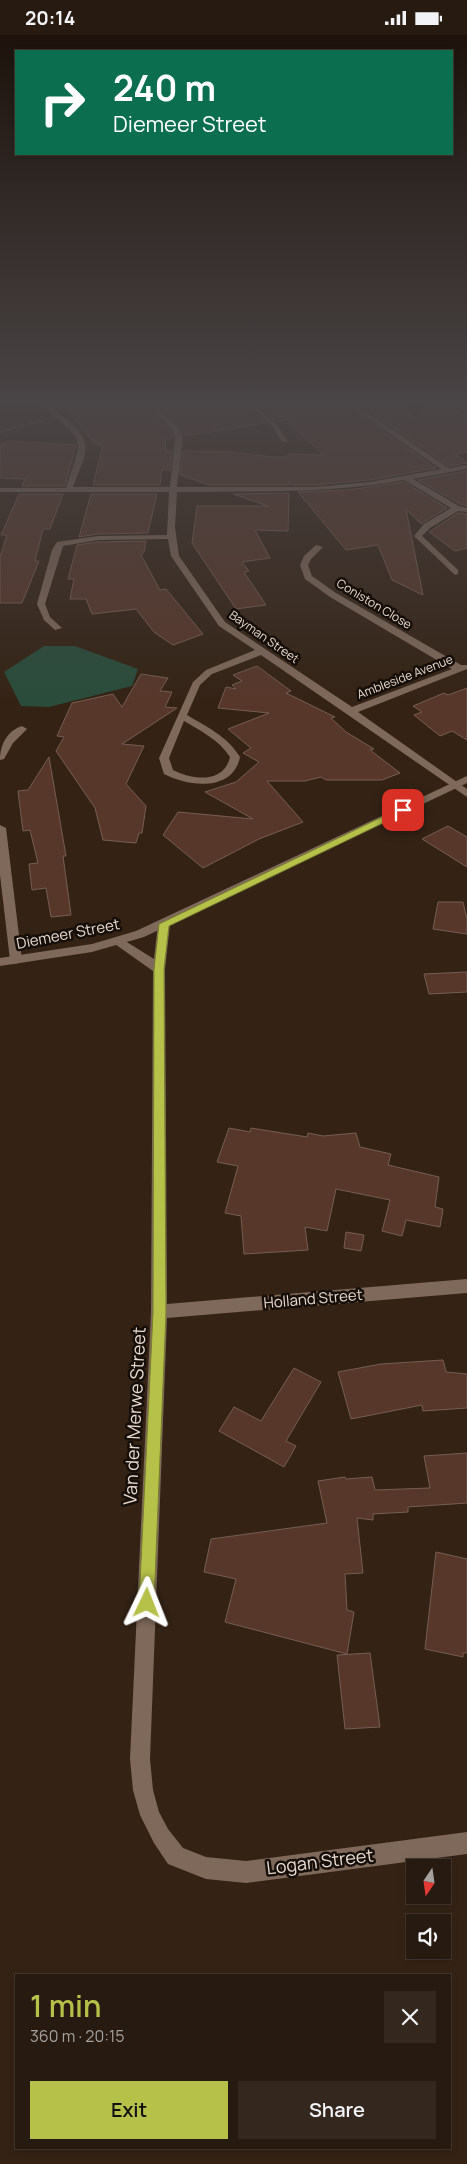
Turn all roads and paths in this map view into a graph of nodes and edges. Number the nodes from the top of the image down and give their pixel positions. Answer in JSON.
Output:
{"nodes":[{"id":1,"x":171,"y":504,"type":"edge"},
{"id":2,"x":451,"y":504,"type":"edge"},
{"id":3,"x":457,"y":508,"type":"junction"},
{"id":4,"x":467,"y":510,"type":"edge"},
{"id":5,"x":172,"y":537,"type":"junction"},
{"id":6,"x":319,"y":547,"type":"dead end"},
{"id":7,"x":454,"y":572,"type":"dead end"},
{"id":8,"x":58,"y":628,"type":"dead end"},
{"id":9,"x":262,"y":651,"type":"junction"},
{"id":10,"x":463,"y":667,"type":"edge"},
{"id":11,"x":352,"y":711,"type":"junction"},
{"id":12,"x":182,"y":716,"type":"junction"},
{"id":13,"x":22,"y":729,"type":"dead end"},
{"id":14,"x":0,"y":757,"type":"edge"},
{"id":15,"x":467,"y":779,"type":"edge"},
{"id":16,"x":455,"y":785,"type":"junction"},
{"id":17,"x":467,"y":794,"type":"edge"},
{"id":18,"x":0,"y":828,"type":"edge"},
{"id":19,"x":164,"y":924,"type":"junction"},
{"id":20,"x":118,"y":942,"type":"junction"},
{"id":21,"x":16,"y":959,"type":"junction"},
{"id":22,"x":0,"y":962,"type":"edge"},
{"id":23,"x":159,"y":969,"type":"junction"},
{"id":24,"x":467,"y":1286,"type":"edge"},
{"id":25,"x":159,"y":1313,"type":"junction"},
{"id":26,"x":467,"y":1843,"type":"edge"},
{"id":27,"x":176,"y":1856,"type":"joint"}],
"edges":[{"from":1,"to":5,"type":"street","name":"Bayman Street"},
{"from":2,"to":3,"type":"street"},
{"from":3,"to":4,"type":"street"},
{"from":3,"to":7,"type":"street"},
{"from":5,"to":8,"type":"street"},
{"from":5,"to":9,"type":"street","name":"Bayman Street"},
{"from":6,"to":10,"type":"street","name":"Coniston Close"},
{"from":9,"to":11,"type":"street","name":"Bayman Street"},
{"from":9,"to":12,"type":"street"},
{"from":10,"to":11,"type":"street","name":"Ambleside Avenue"},
{"from":11,"to":16,"type":"street","name":"Bayman Street"},
{"from":12,"to":12,"type":"street"},
{"from":13,"to":14,"type":"street"},
{"from":15,"to":16,"type":"street","name":"Diemeer Street"},
{"from":16,"to":17,"type":"street","name":"Bayman Street"},
{"from":16,"to":19,"type":"street","name":"Diemeer Street"},
{"from":18,"to":21,"type":"street"},
{"from":19,"to":20,"type":"street","name":"Diemeer Street"},
{"from":19,"to":23,"type":"street","name":"Van der Merwe Street"},
{"from":20,"to":21,"type":"street","name":"Diemeer Street"},
{"from":20,"to":23,"type":"street"},
{"from":21,"to":22,"type":"street","name":"Diemeer Street"},
{"from":23,"to":25,"type":"street","name":"Van der Merwe Street"},
{"from":24,"to":25,"type":"street","name":"Holland Street"},
{"from":25,"to":27,"type":"street","name":"Van der Merwe Street"},
{"from":26,"to":27,"type":"street","name":"Logan Street"}]}
